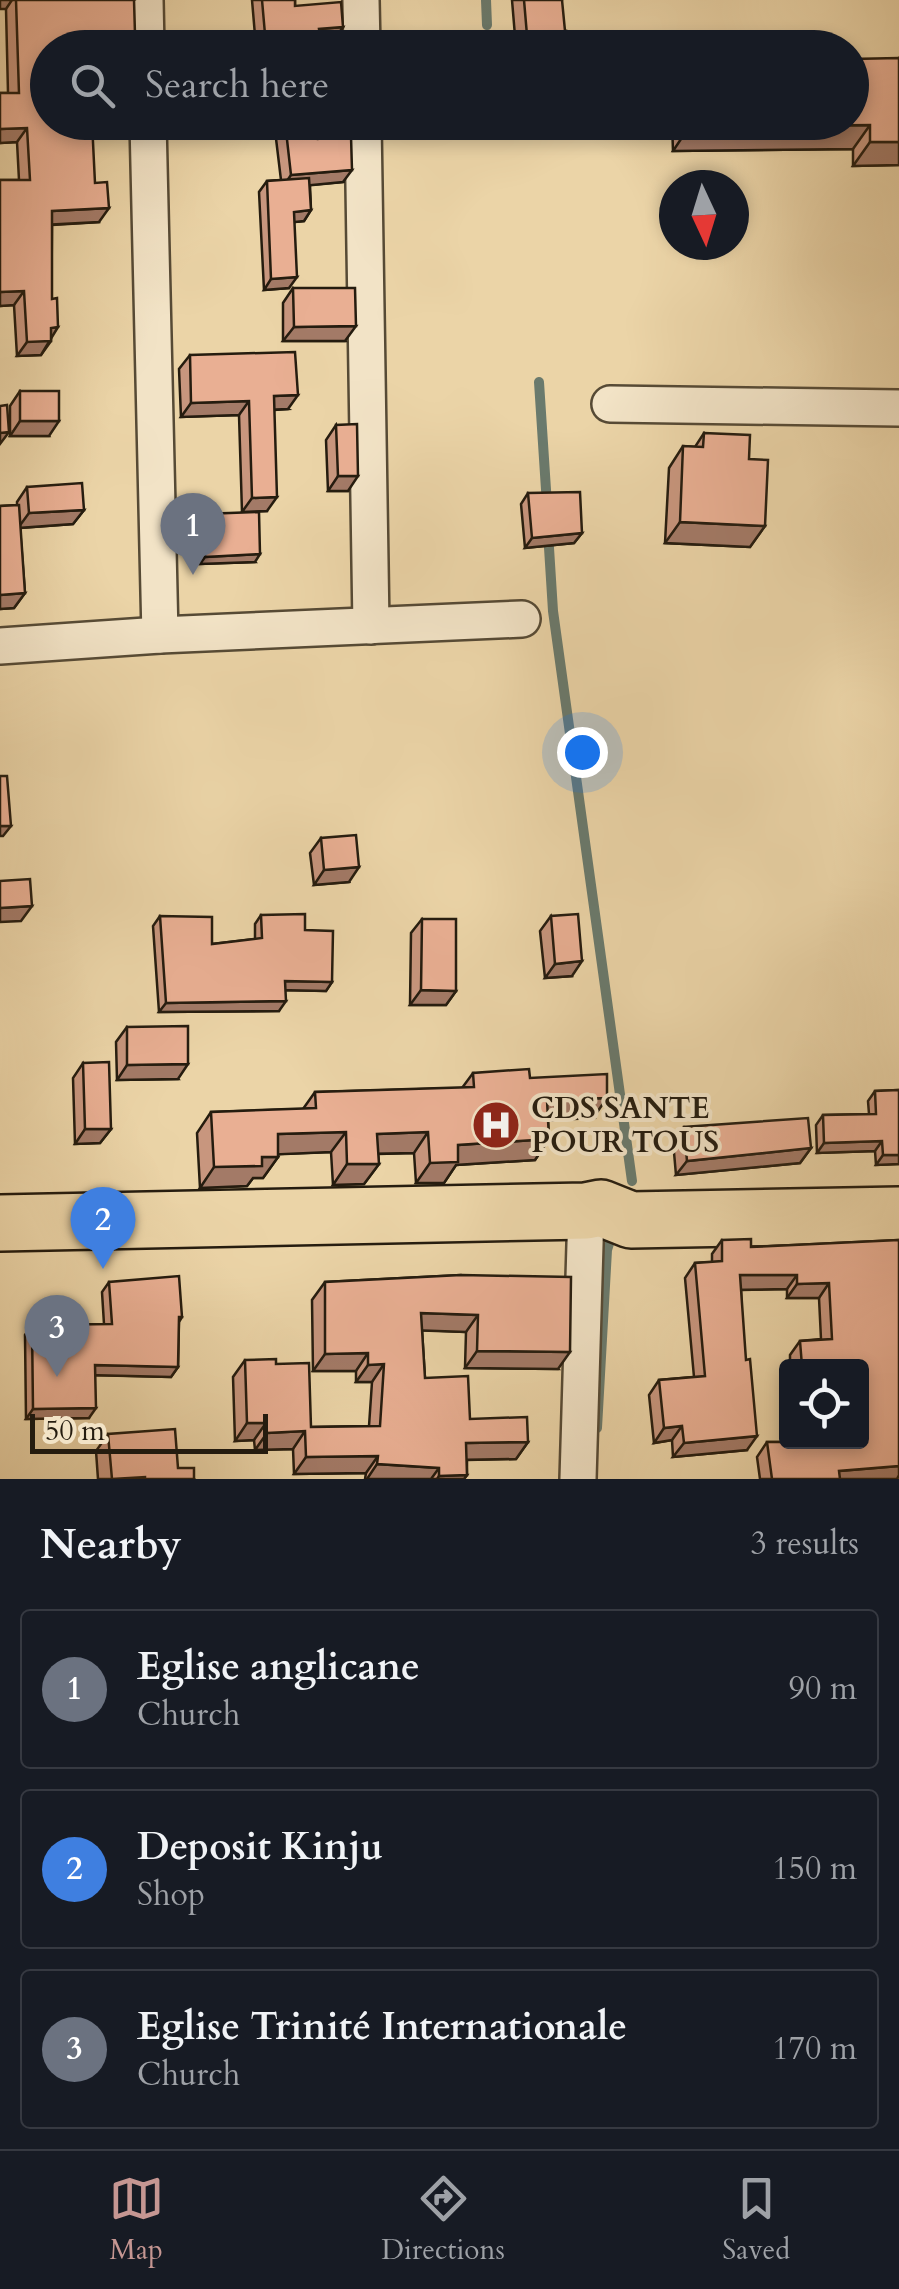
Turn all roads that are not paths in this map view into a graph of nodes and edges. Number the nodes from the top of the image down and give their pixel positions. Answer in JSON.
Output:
{"nodes":[{"id":1,"x":145,"y":0,"type":"edge"},
{"id":2,"x":361,"y":0,"type":"edge"},
{"id":3,"x":146,"y":30,"type":"edge"},
{"id":4,"x":362,"y":30,"type":"edge"},
{"id":5,"x":148,"y":140,"type":"edge"},
{"id":6,"x":364,"y":140,"type":"edge"},
{"id":7,"x":610,"y":404,"type":"dead end"},
{"id":8,"x":899,"y":408,"type":"edge"},
{"id":9,"x":522,"y":619,"type":"dead end"},
{"id":10,"x":371,"y":626,"type":"junction"},
{"id":11,"x":160,"y":635,"type":"junction"},
{"id":12,"x":0,"y":646,"type":"edge"},
{"id":13,"x":586,"y":1211,"type":"junction"},
{"id":14,"x":899,"y":1215,"type":"edge"},
{"id":15,"x":0,"y":1223,"type":"edge"},
{"id":16,"x":590,"y":1476,"type":"edge"}],
"edges":[{"from":1,"to":3,"type":"street"},
{"from":2,"to":4,"type":"street"},
{"from":5,"to":11,"type":"street"},
{"from":6,"to":10,"type":"street"},
{"from":7,"to":8,"type":"street"},
{"from":9,"to":10,"type":"street"},
{"from":10,"to":11,"type":"street"},
{"from":11,"to":12,"type":"street"},
{"from":13,"to":14,"type":"main road"},
{"from":13,"to":15,"type":"main road"},
{"from":13,"to":16,"type":"street"}]}
